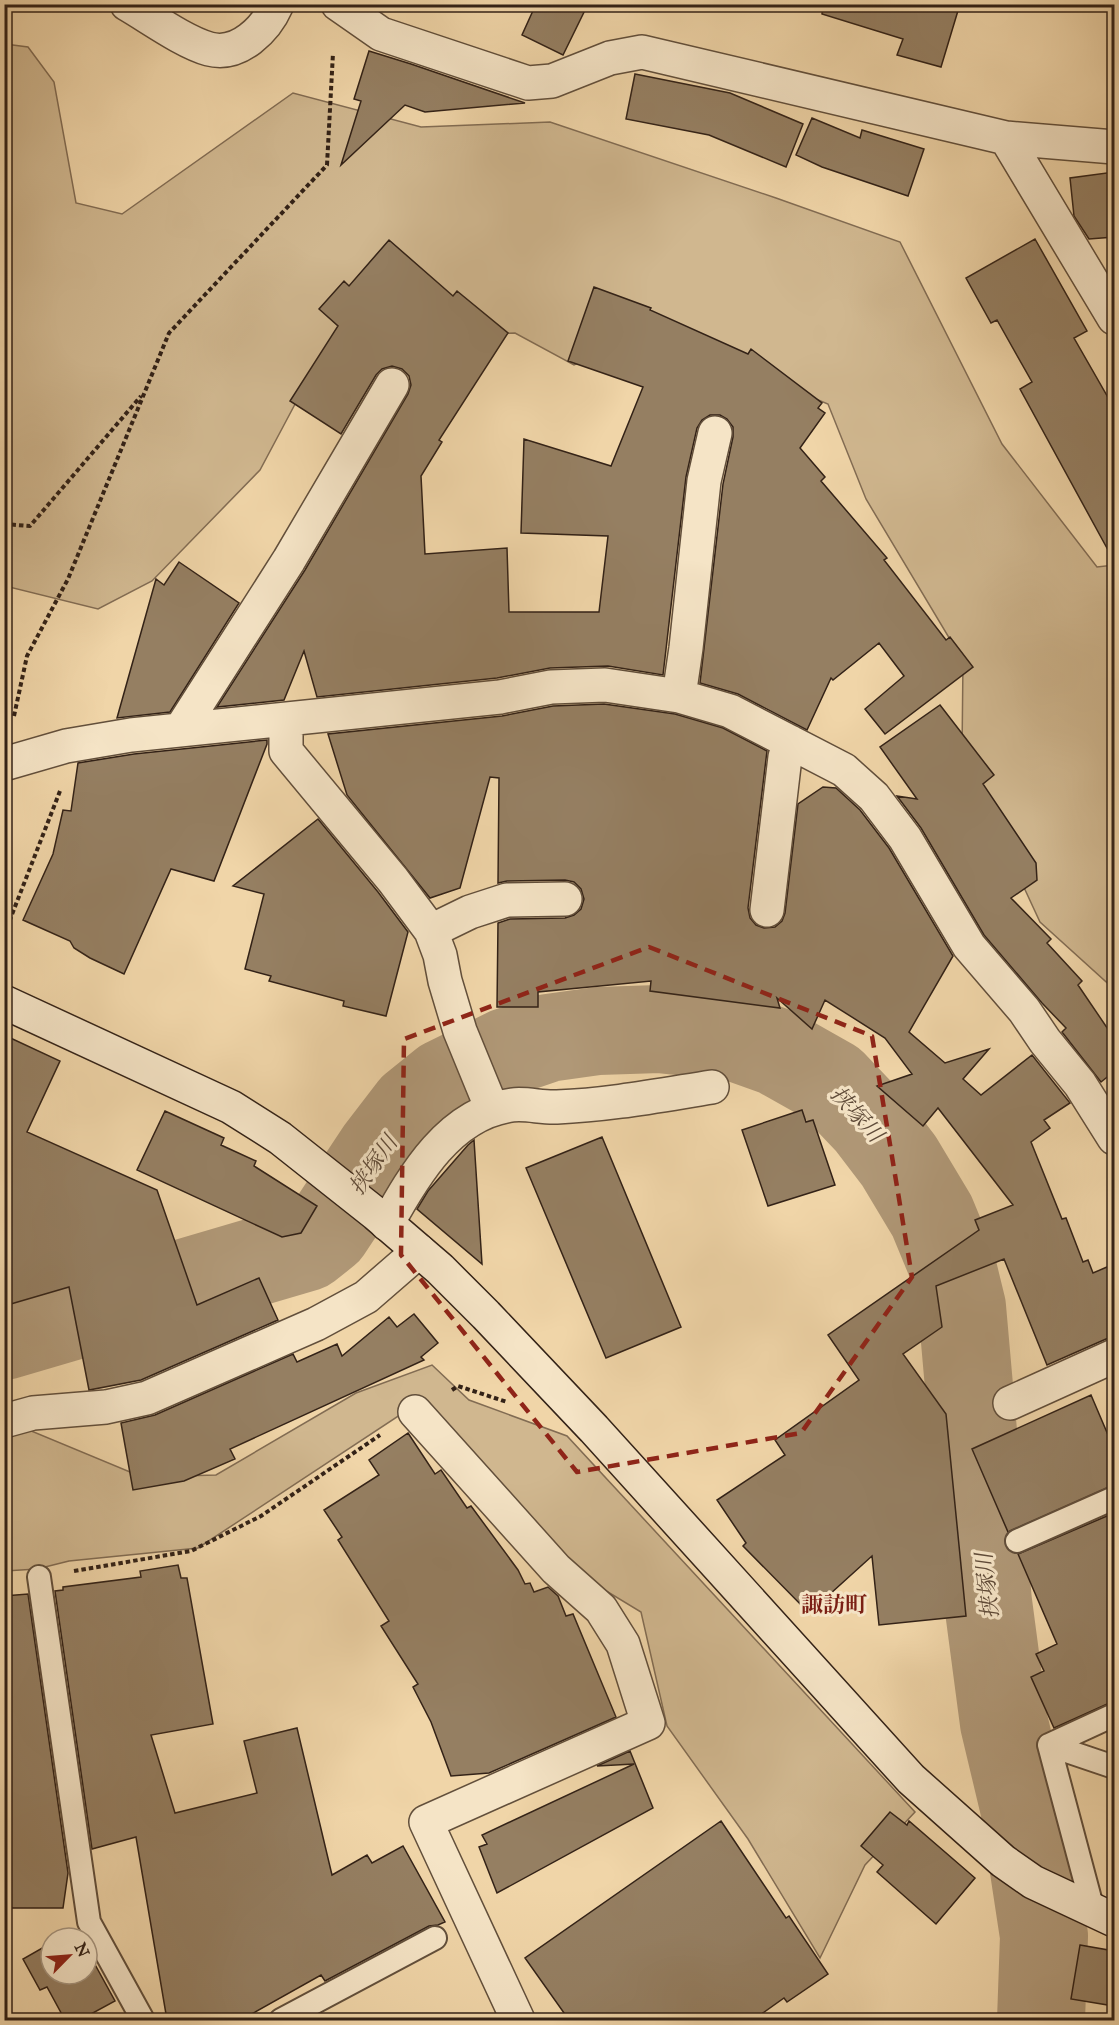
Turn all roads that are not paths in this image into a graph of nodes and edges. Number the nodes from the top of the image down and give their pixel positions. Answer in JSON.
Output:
{"nodes":[{"id":1,"x":127,"y":4,"type":"edge"},
{"id":2,"x":277,"y":4,"type":"edge"},
{"id":3,"x":338,"y":4,"type":"edge"},
{"id":4,"x":1006,"y":138,"type":"junction"},
{"id":5,"x":1114,"y":147,"type":"edge"},
{"id":6,"x":1114,"y":318,"type":"edge"},
{"id":7,"x":392,"y":385,"type":"dead end"},
{"id":8,"x":715,"y":433,"type":"dead end"},
{"id":9,"x":679,"y":696,"type":"junction"},
{"id":10,"x":286,"y":720,"type":"junction"},
{"id":11,"x":181,"y":729,"type":"junction"},
{"id":12,"x":790,"y":742,"type":"junction"},
{"id":13,"x":5,"y":764,"type":"edge"},
{"id":14,"x":565,"y":899,"type":"dead end"},
{"id":15,"x":767,"y":910,"type":"dead end"},
{"id":16,"x":431,"y":932,"type":"junction"},
{"id":17,"x":4,"y":1002,"type":"edge"},
{"id":18,"x":712,"y":1087,"type":"dead end"},
{"id":19,"x":489,"y":1100,"type":"junction"},
{"id":20,"x":1114,"y":1138,"type":"edge"},
{"id":21,"x":382,"y":1219,"type":"junction"},
{"id":22,"x":419,"y":1251,"type":"junction"},
{"id":23,"x":1114,"y":1356,"type":"edge"},
{"id":24,"x":1010,"y":1403,"type":"dead end"},
{"id":25,"x":415,"y":1412,"type":"road end"},
{"id":26,"x":4,"y":1421,"type":"edge"},
{"id":27,"x":1114,"y":1498,"type":"edge"},
{"id":28,"x":1017,"y":1541,"type":"dead end"},
{"id":29,"x":39,"y":1577,"type":"road end"},
{"id":30,"x":1114,"y":1715,"type":"edge"},
{"id":31,"x":1049,"y":1745,"type":"junction"},
{"id":32,"x":1114,"y":1767,"type":"edge"},
{"id":33,"x":1092,"y":1910,"type":"edge"},
{"id":34,"x":435,"y":1938,"type":"dead end"},
{"id":35,"x":143,"y":2020,"type":"edge"},
{"id":36,"x":281,"y":2020,"type":"edge"},
{"id":37,"x":518,"y":2020,"type":"edge"}],
"edges":[{"from":1,"to":2,"type":"street"},
{"from":3,"to":4,"type":"street"},
{"from":4,"to":5,"type":"street"},
{"from":4,"to":6,"type":"street"},
{"from":7,"to":11,"type":"street"},
{"from":8,"to":9,"type":"street"},
{"from":9,"to":10,"type":"street"},
{"from":9,"to":12,"type":"street"},
{"from":10,"to":11,"type":"street"},
{"from":10,"to":16,"type":"street"},
{"from":11,"to":13,"type":"street"},
{"from":12,"to":15,"type":"street"},
{"from":12,"to":20,"type":"street"},
{"from":14,"to":16,"type":"street"},
{"from":16,"to":19,"type":"street"},
{"from":17,"to":21,"type":"street"},
{"from":18,"to":19,"type":"street"},
{"from":19,"to":21,"type":"street"},
{"from":21,"to":22,"type":"street"},
{"from":22,"to":26,"type":"street"},
{"from":22,"to":33,"type":"street"},
{"from":23,"to":24,"type":"street"},
{"from":25,"to":37,"type":"street"},
{"from":27,"to":28,"type":"lane"},
{"from":29,"to":35,"type":"lane"},
{"from":30,"to":31,"type":"lane"},
{"from":31,"to":32,"type":"lane"},
{"from":31,"to":33,"type":"lane"},
{"from":34,"to":36,"type":"lane"}]}
